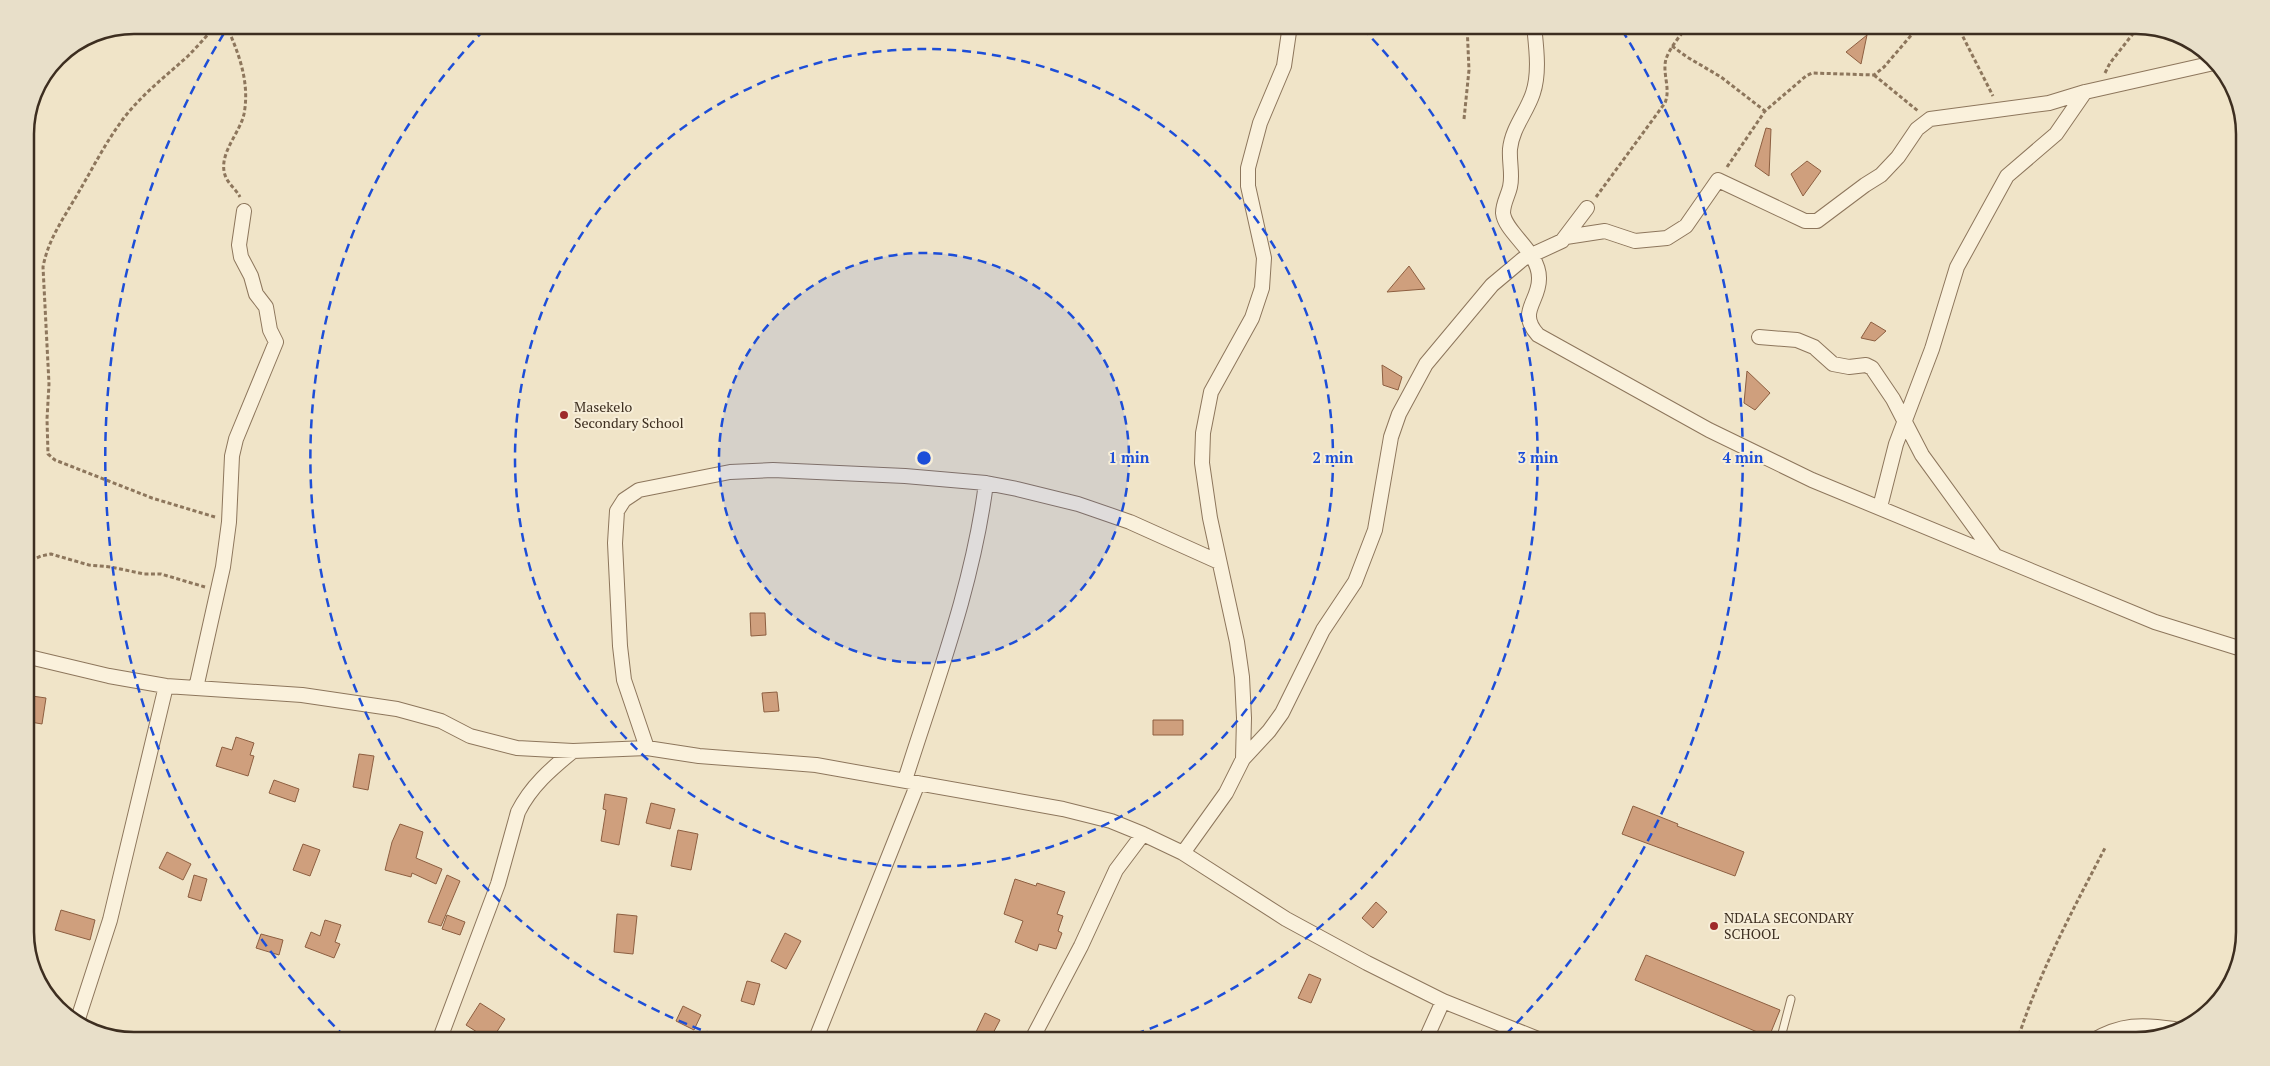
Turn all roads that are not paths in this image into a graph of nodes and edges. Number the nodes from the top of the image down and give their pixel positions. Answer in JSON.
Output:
{"nodes":[{"id":1,"x":1289,"y":34,"type":"edge"},
{"id":2,"x":1535,"y":34,"type":"edge"},
{"id":3,"x":2208,"y":64,"type":"edge"},
{"id":4,"x":2091,"y":90,"type":"junction"},
{"id":5,"x":1587,"y":208,"type":"road end"},
{"id":6,"x":244,"y":211,"type":"road end"},
{"id":7,"x":1566,"y":237,"type":"junction"},
{"id":8,"x":1531,"y":254,"type":"junction"},
{"id":9,"x":1759,"y":337,"type":"dead end"},
{"id":10,"x":1905,"y":419,"type":"junction"},
{"id":11,"x":986,"y":483,"type":"junction"},
{"id":12,"x":1880,"y":506,"type":"junction"},
{"id":13,"x":1994,"y":554,"type":"junction"},
{"id":14,"x":1219,"y":562,"type":"junction"},
{"id":15,"x":2236,"y":647,"type":"edge"},
{"id":16,"x":34,"y":658,"type":"edge"},
{"id":17,"x":166,"y":686,"type":"junction"},
{"id":18,"x":196,"y":688,"type":"junction"},
{"id":19,"x":648,"y":748,"type":"junction"},
{"id":20,"x":573,"y":751,"type":"junction"},
{"id":21,"x":1243,"y":759,"type":"junction"},
{"id":22,"x":911,"y":782,"type":"junction"},
{"id":23,"x":1143,"y":834,"type":"junction"},
{"id":24,"x":1183,"y":853,"type":"junction"},
{"id":25,"x":1791,"y":999,"type":"dead end"},
{"id":26,"x":1443,"y":1001,"type":"junction"},
{"id":27,"x":80,"y":1016,"type":"edge"},
{"id":28,"x":2163,"y":1029,"type":"edge"},
{"id":29,"x":442,"y":1032,"type":"edge"},
{"id":30,"x":818,"y":1032,"type":"edge"},
{"id":31,"x":1036,"y":1032,"type":"edge"},
{"id":32,"x":1429,"y":1032,"type":"edge"},
{"id":33,"x":1520,"y":1032,"type":"edge"},
{"id":34,"x":1782,"y":1032,"type":"edge"},
{"id":35,"x":2108,"y":1032,"type":"edge"}],
"edges":[{"from":1,"to":14,"type":"street"},
{"from":2,"to":8,"type":"street"},
{"from":3,"to":4,"type":"street"},
{"from":4,"to":7,"type":"street"},
{"from":4,"to":10,"type":"street"},
{"from":5,"to":7,"type":"street"},
{"from":6,"to":18,"type":"street"},
{"from":7,"to":8,"type":"street"},
{"from":8,"to":12,"type":"street"},
{"from":8,"to":21,"type":"street"},
{"from":9,"to":10,"type":"street"},
{"from":10,"to":12,"type":"street"},
{"from":10,"to":13,"type":"street"},
{"from":11,"to":14,"type":"street"},
{"from":11,"to":19,"type":"street"},
{"from":11,"to":22,"type":"street"},
{"from":12,"to":13,"type":"street"},
{"from":13,"to":15,"type":"street"},
{"from":14,"to":21,"type":"street"},
{"from":16,"to":17,"type":"street"},
{"from":17,"to":18,"type":"street"},
{"from":17,"to":27,"type":"street"},
{"from":18,"to":20,"type":"street"},
{"from":19,"to":20,"type":"street"},
{"from":19,"to":22,"type":"street"},
{"from":20,"to":29,"type":"street"},
{"from":21,"to":24,"type":"street"},
{"from":22,"to":23,"type":"street"},
{"from":22,"to":30,"type":"street"},
{"from":23,"to":24,"type":"street"},
{"from":23,"to":31,"type":"street"},
{"from":24,"to":26,"type":"street"},
{"from":25,"to":34,"type":"lane"},
{"from":26,"to":32,"type":"street"},
{"from":26,"to":33,"type":"street"},
{"from":28,"to":35,"type":"street"}]}
